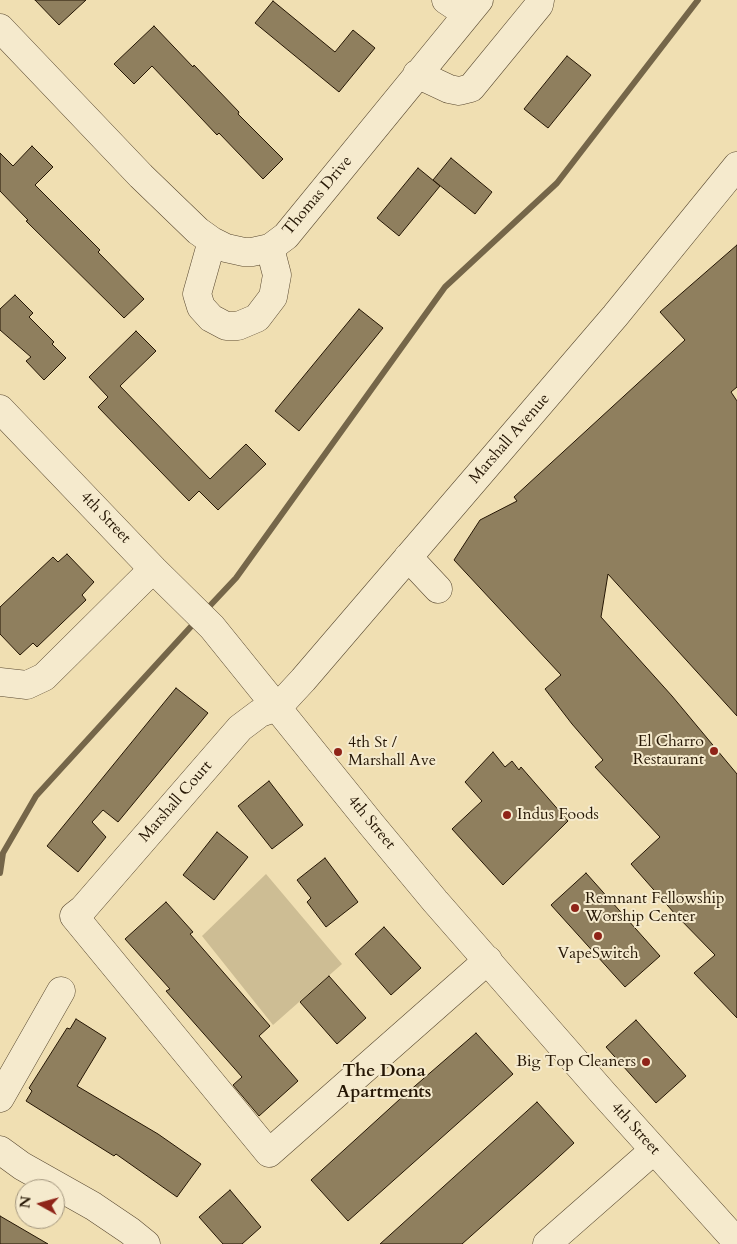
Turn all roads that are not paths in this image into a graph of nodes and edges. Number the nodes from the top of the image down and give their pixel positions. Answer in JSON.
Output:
{"nodes":[{"id":1,"x":540,"y":0,"type":"edge"},
{"id":2,"x":464,"y":5,"type":"edge"},
{"id":3,"x":0,"y":28,"type":"edge"},
{"id":4,"x":417,"y":74,"type":"junction"},
{"id":5,"x":737,"y":166,"type":"edge"},
{"id":6,"x":212,"y":241,"type":"junction"},
{"id":7,"x":270,"y":248,"type":"junction"},
{"id":8,"x":0,"y":408,"type":"edge"},
{"id":9,"x":408,"y":557,"type":"junction"},
{"id":10,"x":153,"y":569,"type":"junction"},
{"id":11,"x":438,"y":589,"type":"dead end"},
{"id":12,"x":0,"y":682,"type":"edge"},
{"id":13,"x":278,"y":707,"type":"junction"},
{"id":14,"x":488,"y":960,"type":"junction"},
{"id":15,"x":61,"y":991,"type":"dead end"},
{"id":16,"x":0,"y":1098,"type":"edge"},
{"id":17,"x":0,"y":1150,"type":"edge"},
{"id":18,"x":654,"y":1150,"type":"junction"},
{"id":19,"x":737,"y":1242,"type":"edge"},
{"id":20,"x":146,"y":1244,"type":"edge"},
{"id":21,"x":547,"y":1244,"type":"edge"}],
"edges":[{"from":1,"to":4,"type":"street"},
{"from":2,"to":4,"type":"street","name":"Thomas Drive"},
{"from":3,"to":6,"type":"street","name":"Thomas Drive"},
{"from":4,"to":7,"type":"street","name":"Thomas Drive"},
{"from":5,"to":9,"type":"street","name":"Marshall Avenue"},
{"from":6,"to":7,"type":"street","name":"Thomas Drive"},
{"from":6,"to":7,"type":"street"},
{"from":8,"to":10,"type":"street","name":"4th Street"},
{"from":9,"to":11,"type":"street"},
{"from":9,"to":13,"type":"street","name":"Marshall Avenue"},
{"from":10,"to":12,"type":"street"},
{"from":10,"to":13,"type":"street","name":"4th Street"},
{"from":13,"to":14,"type":"street","name":"4th Street"},
{"from":13,"to":14,"type":"street","name":"Marshall Court"},
{"from":14,"to":18,"type":"street","name":"4th Street"},
{"from":15,"to":16,"type":"street"},
{"from":17,"to":20,"type":"street"},
{"from":18,"to":19,"type":"street","name":"4th Street"},
{"from":18,"to":21,"type":"street"}]}
